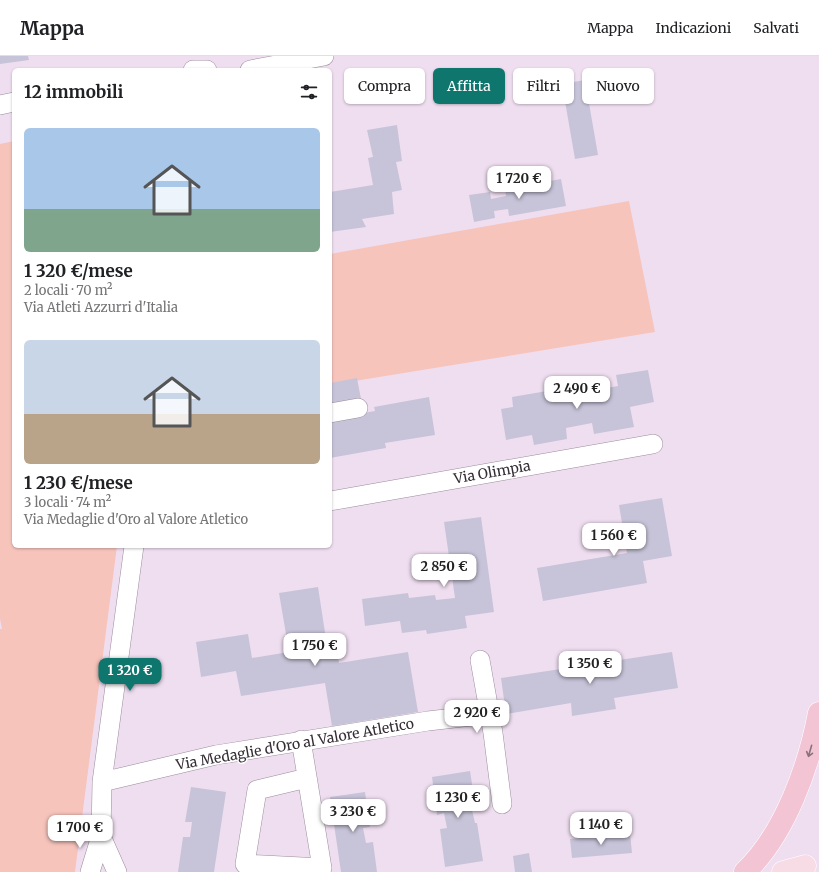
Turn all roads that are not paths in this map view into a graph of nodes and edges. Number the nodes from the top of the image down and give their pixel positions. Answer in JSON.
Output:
{"nodes":[{"id":1,"x":324,"y":56,"type":"edge"},
{"id":2,"x":261,"y":68,"type":"edge"},
{"id":3,"x":12,"y":102,"type":"edge"},
{"id":4,"x":0,"y":105,"type":"edge"},
{"id":5,"x":358,"y":408,"type":"dead end"},
{"id":6,"x":332,"y":413,"type":"edge"},
{"id":7,"x":654,"y":444,"type":"dead end"},
{"id":8,"x":332,"y":501,"type":"edge"},
{"id":9,"x":134,"y":548,"type":"edge"},
{"id":10,"x":480,"y":660,"type":"dead end"},
{"id":11,"x":819,"y":713,"type":"edge"},
{"id":12,"x":489,"y":714,"type":"junction"},
{"id":13,"x":301,"y":740,"type":"junction"},
{"id":14,"x":307,"y":778,"type":"junction"},
{"id":15,"x":102,"y":782,"type":"junction"},
{"id":16,"x":502,"y":804,"type":"dead end"},
{"id":17,"x":101,"y":836,"type":"junction"},
{"id":18,"x":805,"y":866,"type":"dead end"},
{"id":19,"x":90,"y":872,"type":"edge"},
{"id":20,"x":117,"y":872,"type":"edge"},
{"id":21,"x":745,"y":872,"type":"edge"},
{"id":22,"x":783,"y":872,"type":"edge"}],
"edges":[{"from":1,"to":2,"type":"street"},
{"from":3,"to":4,"type":"street"},
{"from":5,"to":6,"type":"street"},
{"from":7,"to":8,"type":"street","name":"Via Olimpia"},
{"from":9,"to":15,"type":"street"},
{"from":10,"to":12,"type":"street"},
{"from":11,"to":21,"type":"highway","one_way":true},
{"from":12,"to":13,"type":"street","name":"Via Medaglie d'Oro al Valore Atletico"},
{"from":12,"to":16,"type":"street"},
{"from":13,"to":14,"type":"street"},
{"from":13,"to":15,"type":"street","name":"Via Medaglie d'Oro al Valore Atletico"},
{"from":14,"to":14,"type":"street"},
{"from":15,"to":17,"type":"street"},
{"from":17,"to":19,"type":"street"},
{"from":17,"to":20,"type":"street"},
{"from":18,"to":22,"type":"main road"}]}
